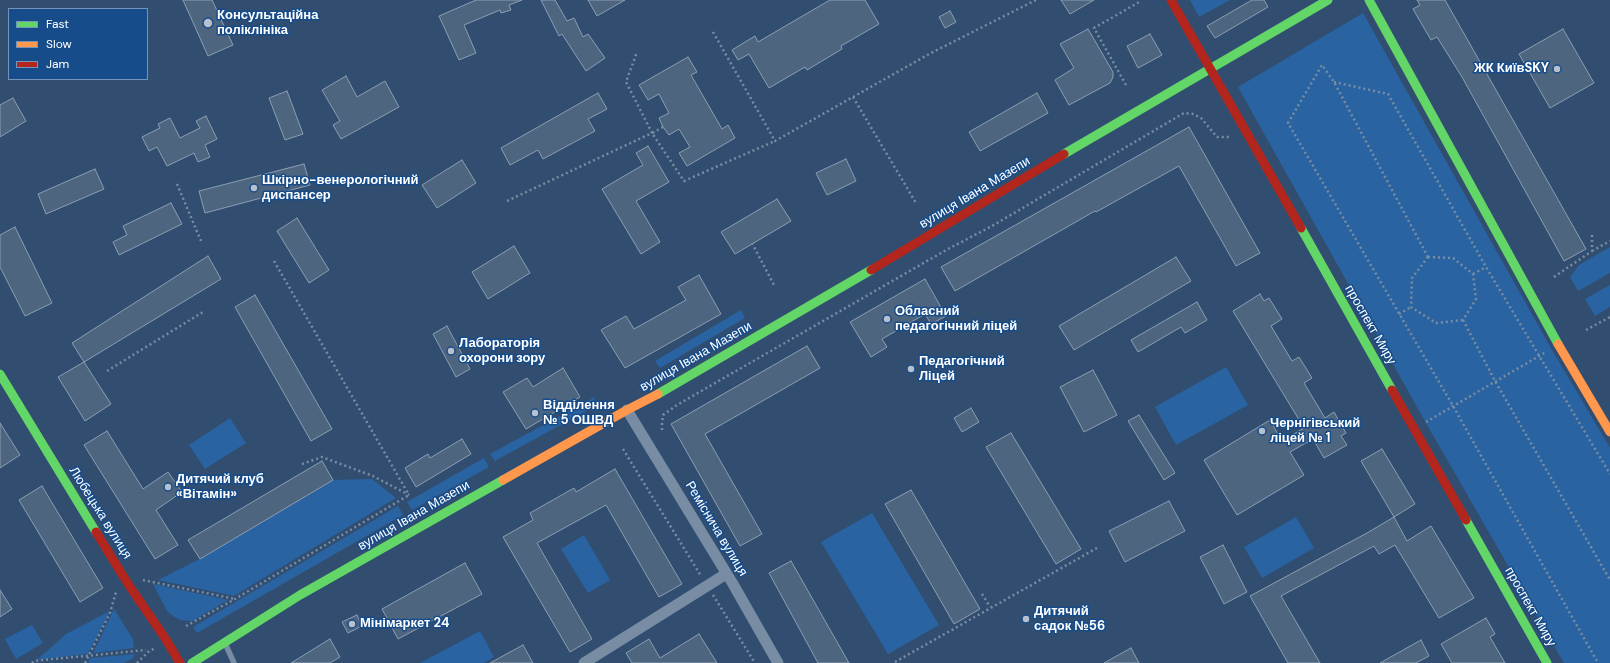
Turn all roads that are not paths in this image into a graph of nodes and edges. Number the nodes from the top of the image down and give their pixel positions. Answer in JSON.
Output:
{"nodes":[{"id":1,"x":1171,"y":0,"type":"edge"},
{"id":2,"x":1328,"y":0,"type":"edge"},
{"id":3,"x":1369,"y":0,"type":"edge"},
{"id":4,"x":1210,"y":70,"type":"junction"},
{"id":5,"x":0,"y":374,"type":"edge"},
{"id":6,"x":627,"y":410,"type":"junction"},
{"id":7,"x":1610,"y":432,"type":"edge"},
{"id":8,"x":726,"y":574,"type":"junction"},
{"id":9,"x":225,"y":643,"type":"junction"},
{"id":10,"x":180,"y":663,"type":"edge"},
{"id":11,"x":192,"y":663,"type":"edge"},
{"id":12,"x":234,"y":663,"type":"edge"},
{"id":13,"x":584,"y":663,"type":"edge"},
{"id":14,"x":778,"y":663,"type":"edge"},
{"id":15,"x":1546,"y":663,"type":"edge"}],
"edges":[{"from":1,"to":4,"type":"main road","name":"проспект Миру"},
{"from":2,"to":4,"type":"main road","name":"вулиця Івана Мазепи"},
{"from":3,"to":7,"type":"main road"},
{"from":4,"to":6,"type":"main road","name":"вулиця Івана Мазепи"},
{"from":4,"to":15,"type":"main road","name":"проспект Миру"},
{"from":5,"to":10,"type":"main road","name":"Любецька вулиця"},
{"from":6,"to":8,"type":"street","name":"Реміснича вулиця"},
{"from":6,"to":9,"type":"main road","name":"вулиця Івана Мазепи"},
{"from":8,"to":13,"type":"street"},
{"from":8,"to":14,"type":"street","name":"Реміснича вулиця"},
{"from":9,"to":11,"type":"main road","name":"вулиця Івана Мазепи"},
{"from":9,"to":12,"type":"lane"}]}
